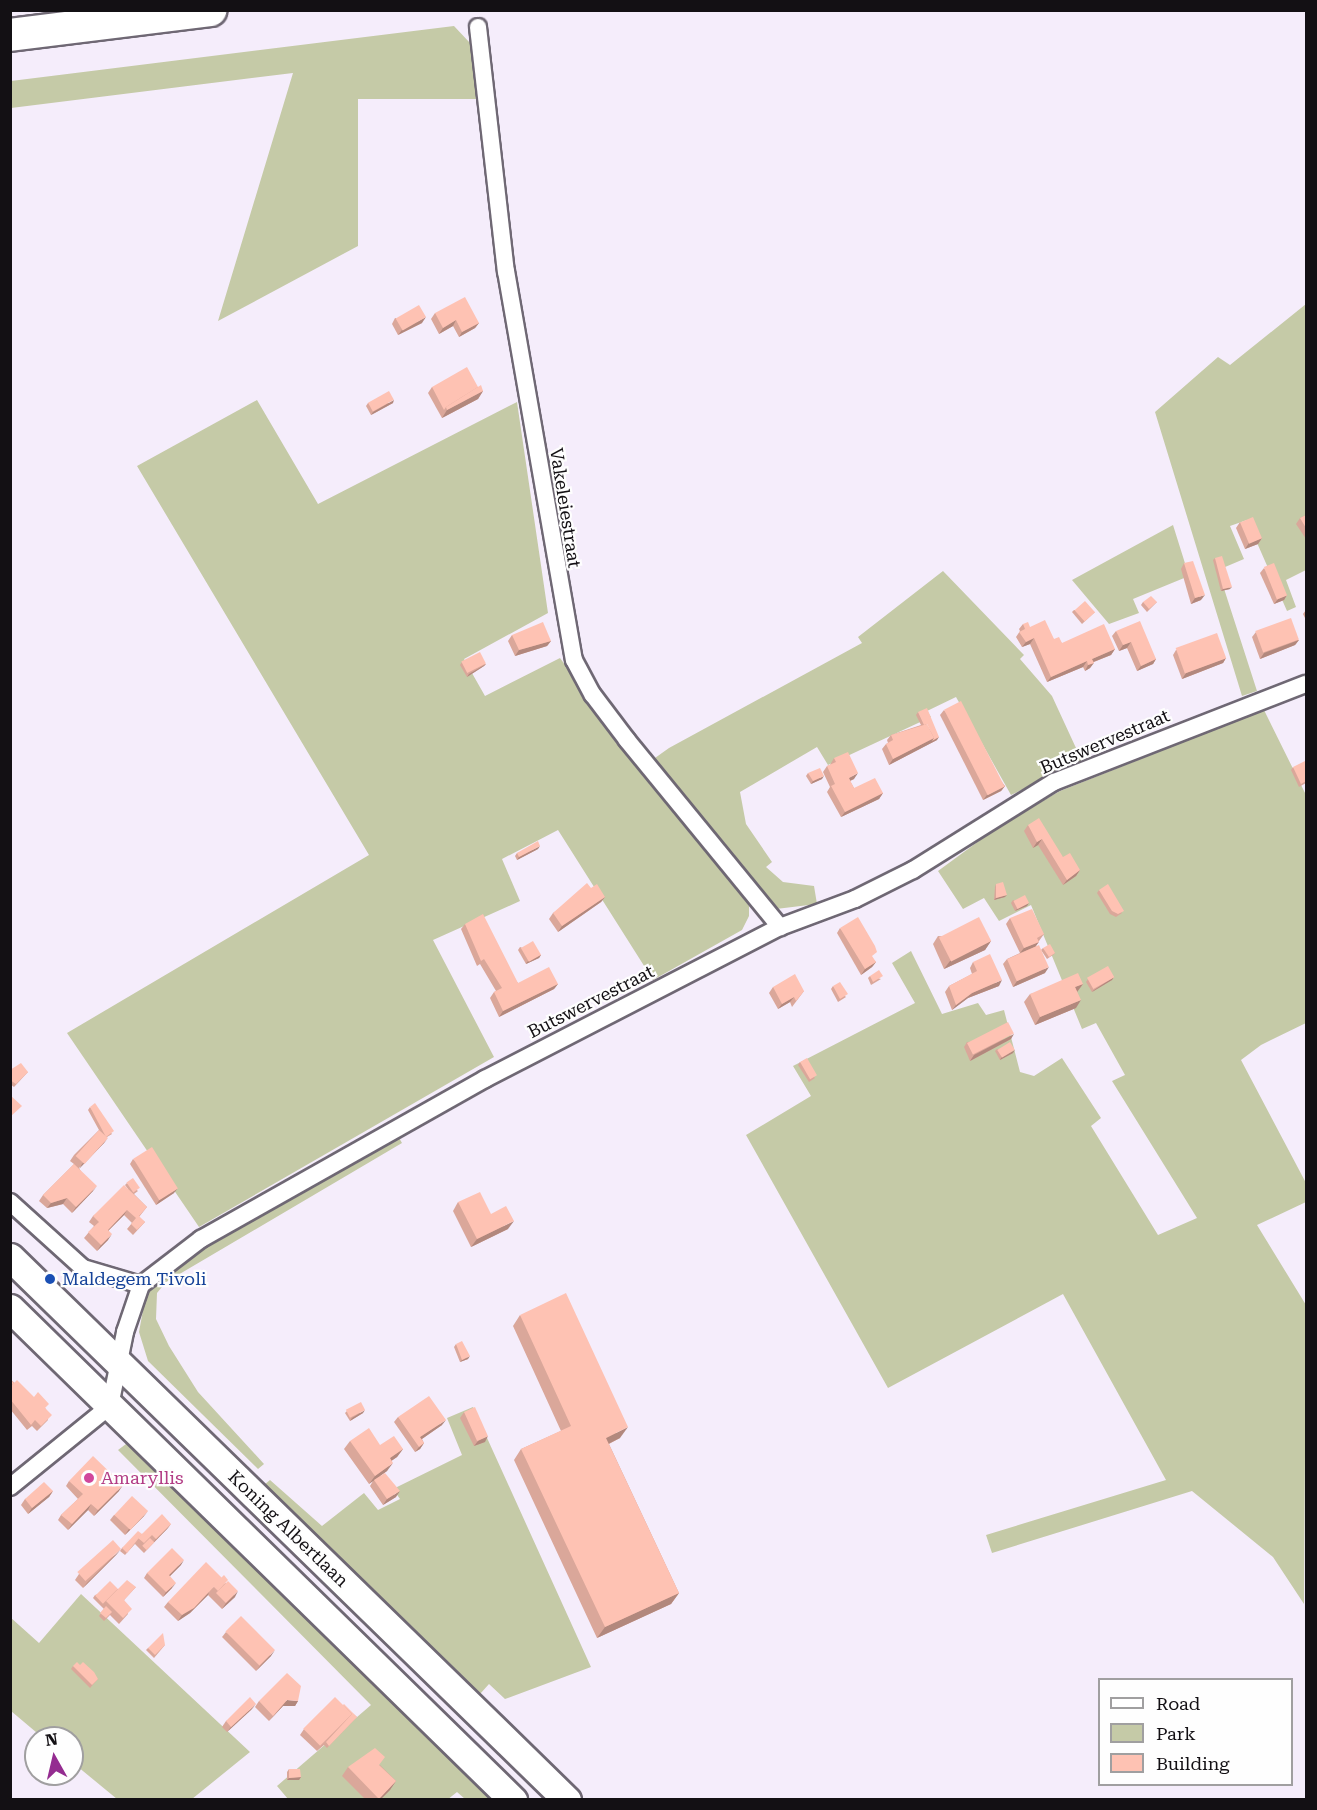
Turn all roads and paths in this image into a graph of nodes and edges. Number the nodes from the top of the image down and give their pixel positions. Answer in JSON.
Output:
{"nodes":[{"id":1,"x":210,"y":10,"type":"edge"},
{"id":2,"x":478,"y":27,"type":"dead end"},
{"id":3,"x":10,"y":35,"type":"edge"},
{"id":4,"x":1306,"y":684,"type":"edge"},
{"id":5,"x":780,"y":927,"type":"junction"},
{"id":6,"x":10,"y":1202,"type":"edge"},
{"id":7,"x":10,"y":1257,"type":"edge"},
{"id":8,"x":141,"y":1285,"type":"junction"},
{"id":9,"x":10,"y":1308,"type":"edge"},
{"id":10,"x":119,"y":1363,"type":"junction"},
{"id":11,"x":110,"y":1406,"type":"junction"},
{"id":12,"x":10,"y":1487,"type":"edge"},
{"id":13,"x":513,"y":1800,"type":"edge"},
{"id":14,"x":567,"y":1800,"type":"edge"}],
"edges":[{"from":1,"to":3,"type":"highway"},
{"from":2,"to":5,"type":"street","name":"Vakeleiestraat"},
{"from":4,"to":5,"type":"street","name":"Butswervestraat"},
{"from":5,"to":8,"type":"street","name":"Butswervestraat"},
{"from":6,"to":8,"type":"street"},
{"from":7,"to":10,"type":"main road","name":"Koning Albertlaan"},
{"from":8,"to":10,"type":"street"},
{"from":9,"to":11,"type":"main road","name":"Koning Albertlaan"},
{"from":10,"to":11,"type":"street"},
{"from":10,"to":14,"type":"main road","name":"Koning Albertlaan"},
{"from":11,"to":12,"type":"street"},
{"from":11,"to":13,"type":"main road","name":"Koning Albertlaan"}]}
